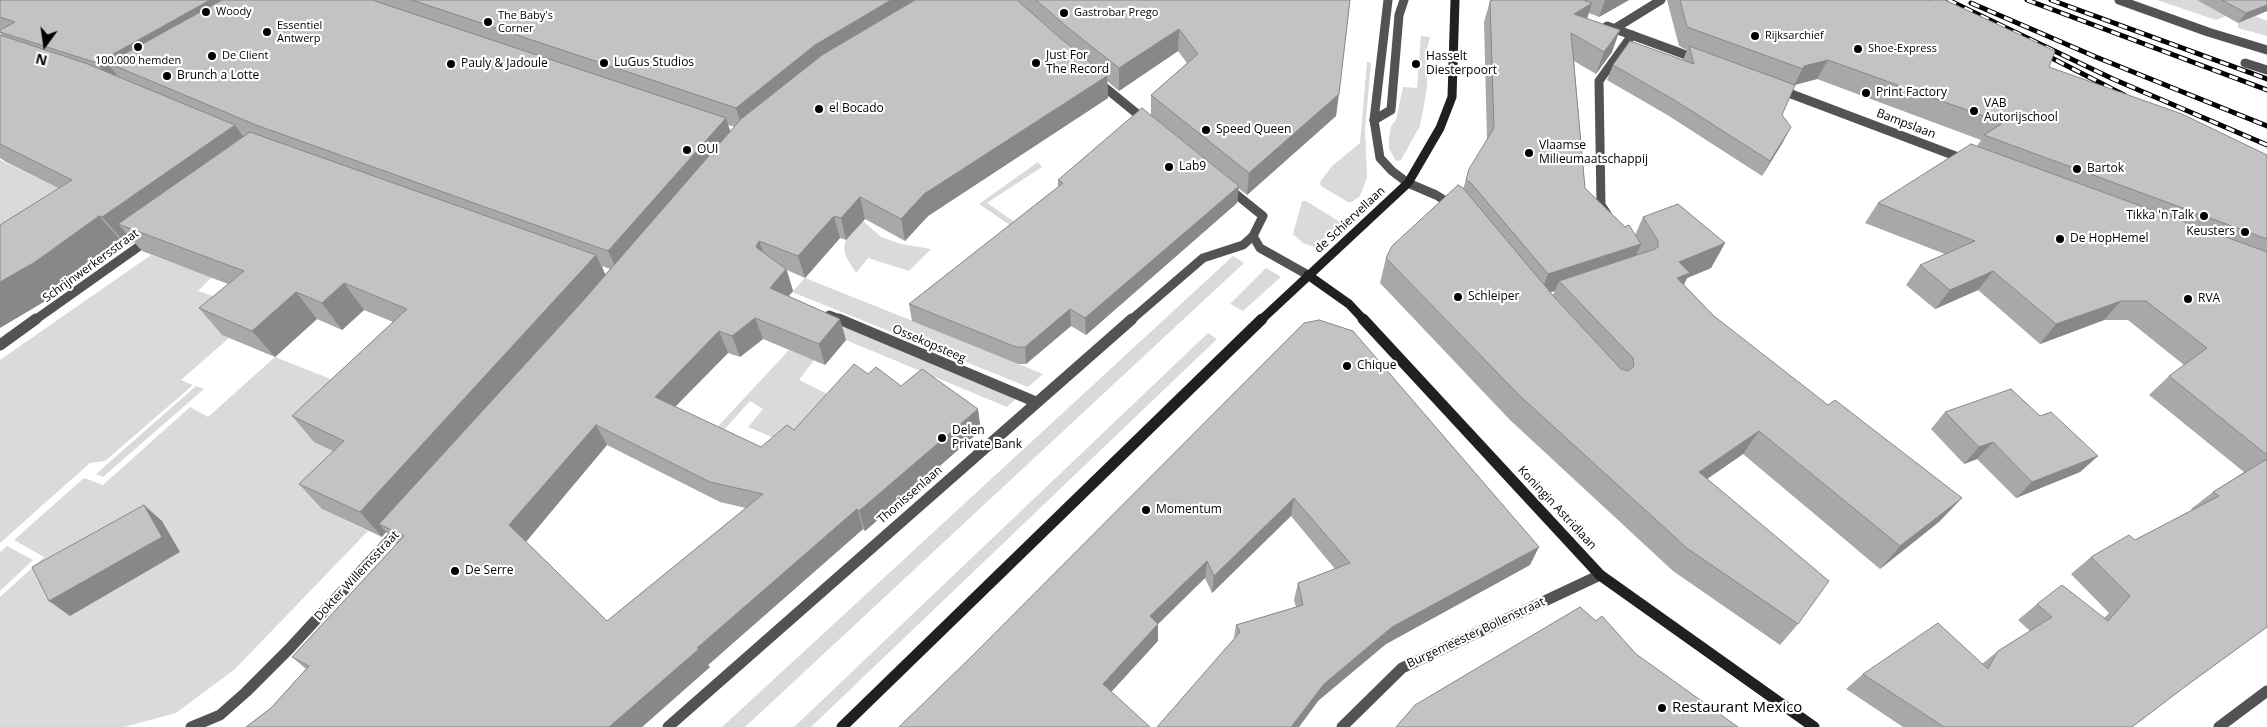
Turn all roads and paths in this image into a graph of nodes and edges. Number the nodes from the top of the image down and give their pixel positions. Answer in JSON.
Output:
{"nodes":[{"id":1,"x":1388,"y":0,"type":"edge"},
{"id":2,"x":1404,"y":0,"type":"edge"},
{"id":3,"x":1455,"y":0,"type":"edge"},
{"id":4,"x":1661,"y":0,"type":"edge"},
{"id":5,"x":2119,"y":0,"type":"edge"},
{"id":6,"x":1596,"y":22,"type":"edge"},
{"id":7,"x":1614,"y":29,"type":"junction"},
{"id":8,"x":1632,"y":35,"type":"junction"},
{"id":9,"x":2267,"y":50,"type":"edge"},
{"id":10,"x":1705,"y":62,"type":"edge"},
{"id":11,"x":2245,"y":63,"type":"dead end"},
{"id":12,"x":2267,"y":70,"type":"edge"},
{"id":13,"x":1087,"y":73,"type":"edge"},
{"id":14,"x":1770,"y":86,"type":"edge"},
{"id":15,"x":1374,"y":120,"type":"junction"},
{"id":16,"x":1156,"y":129,"type":"edge"},
{"id":17,"x":1974,"y":163,"type":"edge"},
{"id":18,"x":1218,"y":179,"type":"edge"},
{"id":19,"x":1408,"y":184,"type":"junction"},
{"id":20,"x":1460,"y":209,"type":"edge"},
{"id":21,"x":1611,"y":220,"type":"edge"},
{"id":22,"x":154,"y":236,"type":"edge"},
{"id":23,"x":1253,"y":236,"type":"junction"},
{"id":24,"x":1308,"y":275,"type":"junction"},
{"id":25,"x":822,"y":312,"type":"edge"},
{"id":26,"x":0,"y":345,"type":"edge"},
{"id":27,"x":1036,"y":402,"type":"junction"},
{"id":28,"x":407,"y":521,"type":"edge"},
{"id":29,"x":1600,"y":575,"type":"junction"},
{"id":30,"x":2267,"y":691,"type":"edge"},
{"id":31,"x":191,"y":727,"type":"edge"},
{"id":32,"x":668,"y":727,"type":"edge"},
{"id":33,"x":842,"y":727,"type":"edge"},
{"id":34,"x":1342,"y":727,"type":"edge"},
{"id":35,"x":1814,"y":727,"type":"edge"},
{"id":36,"x":2219,"y":727,"type":"edge"}],
"edges":[{"from":1,"to":15,"type":"street","name":"de Schiervellaan"},
{"from":2,"to":15,"type":"street"},
{"from":3,"to":19,"type":"main road","name":"de Schiervellaan"},
{"from":4,"to":7,"type":"street"},
{"from":5,"to":9,"type":"street"},
{"from":6,"to":7,"type":"street"},
{"from":7,"to":8,"type":"street"},
{"from":8,"to":10,"type":"street"},
{"from":8,"to":21,"type":"street"},
{"from":11,"to":12,"type":"street"},
{"from":13,"to":16,"type":"street"},
{"from":14,"to":17,"type":"street","name":"Bampslaan"},
{"from":15,"to":19,"type":"street","name":"de Schiervellaan"},
{"from":18,"to":23,"type":"street"},
{"from":19,"to":20,"type":"street"},
{"from":19,"to":24,"type":"main road","name":"de Schiervellaan"},
{"from":22,"to":26,"type":"street","name":"Schrijnwerkersstraat"},
{"from":23,"to":24,"type":"street"},
{"from":23,"to":27,"type":"street","name":"Thonissenlaan"},
{"from":24,"to":29,"type":"main road","name":"Koningin Astridlaan"},
{"from":24,"to":33,"type":"main road"},
{"from":25,"to":27,"type":"street","name":"Ossekopsteeg"},
{"from":27,"to":32,"type":"street","name":"Thonissenlaan"},
{"from":28,"to":31,"type":"street","name":"Dokter Willemsstraat"},
{"from":29,"to":34,"type":"street","name":"Burgemeester Bollenstraat"},
{"from":29,"to":35,"type":"main road","name":"Koningin Astridlaan"},
{"from":30,"to":36,"type":"street"}]}
